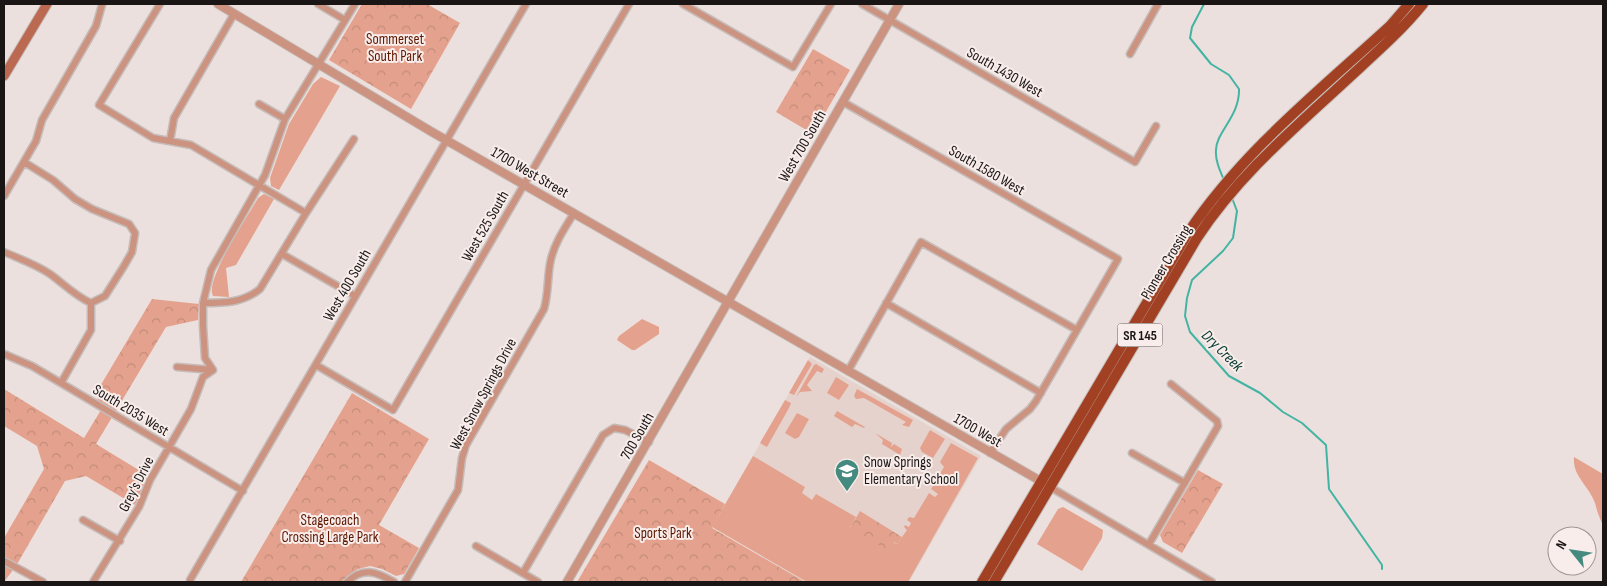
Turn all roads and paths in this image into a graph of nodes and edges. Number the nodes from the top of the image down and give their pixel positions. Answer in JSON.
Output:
{"nodes":[{"id":1,"x":47,"y":4,"type":"edge"},
{"id":2,"x":160,"y":4,"type":"edge"},
{"id":3,"x":218,"y":4,"type":"edge"},
{"id":4,"x":318,"y":4,"type":"edge"},
{"id":5,"x":355,"y":4,"type":"edge"},
{"id":6,"x":526,"y":4,"type":"edge"},
{"id":7,"x":629,"y":4,"type":"edge"},
{"id":8,"x":683,"y":4,"type":"edge"},
{"id":9,"x":699,"y":4,"type":"edge"},
{"id":10,"x":831,"y":4,"type":"edge"},
{"id":11,"x":862,"y":4,"type":"edge"},
{"id":12,"x":899,"y":4,"type":"edge"},
{"id":13,"x":1158,"y":4,"type":"edge"},
{"id":14,"x":1409,"y":4,"type":"edge"},
{"id":15,"x":1423,"y":4,"type":"edge"},
{"id":16,"x":102,"y":5,"type":"edge"},
{"id":17,"x":695,"y":10,"type":"junction"},
{"id":18,"x":234,"y":14,"type":"junction"},
{"id":19,"x":345,"y":20,"type":"junction"},
{"id":20,"x":890,"y":20,"type":"junction"},
{"id":21,"x":1130,"y":54,"type":"dead end"},
{"id":22,"x":317,"y":65,"type":"junction"},
{"id":23,"x":4,"y":76,"type":"edge"},
{"id":24,"x":843,"y":102,"type":"junction"},
{"id":25,"x":259,"y":104,"type":"dead end"},
{"id":26,"x":285,"y":119,"type":"junction"},
{"id":27,"x":1156,"y":126,"type":"dead end"},
{"id":28,"x":354,"y":139,"type":"dead end"},
{"id":29,"x":170,"y":141,"type":"junction"},
{"id":30,"x":447,"y":141,"type":"junction"},
{"id":31,"x":24,"y":162,"type":"junction"},
{"id":32,"x":524,"y":185,"type":"junction"},
{"id":33,"x":259,"y":186,"type":"junction"},
{"id":34,"x":1227,"y":188,"type":"junction"},
{"id":35,"x":4,"y":196,"type":"edge"},
{"id":36,"x":306,"y":213,"type":"junction"},
{"id":37,"x":574,"y":214,"type":"junction"},
{"id":38,"x":4,"y":252,"type":"edge"},
{"id":39,"x":282,"y":254,"type":"junction"},
{"id":40,"x":355,"y":296,"type":"junction"},
{"id":41,"x":91,"y":303,"type":"junction"},
{"id":42,"x":729,"y":303,"type":"junction"},
{"id":43,"x":886,"y":303,"type":"junction"},
{"id":44,"x":203,"y":304,"type":"junction"},
{"id":45,"x":1077,"y":330,"type":"junction"},
{"id":46,"x":4,"y":354,"type":"edge"},
{"id":47,"x":316,"y":364,"type":"junction"},
{"id":48,"x":176,"y":367,"type":"dead end"},
{"id":49,"x":213,"y":370,"type":"junction"},
{"id":50,"x":848,"y":371,"type":"junction"},
{"id":51,"x":61,"y":383,"type":"junction"},
{"id":52,"x":1171,"y":384,"type":"dead end"},
{"id":53,"x":1041,"y":393,"type":"junction"},
{"id":54,"x":649,"y":442,"type":"junction"},
{"id":55,"x":168,"y":447,"type":"junction"},
{"id":56,"x":990,"y":453,"type":"junction"},
{"id":57,"x":1132,"y":453,"type":"dead end"},
{"id":58,"x":1184,"y":483,"type":"junction"},
{"id":59,"x":1046,"y":484,"type":"junction"},
{"id":60,"x":242,"y":491,"type":"junction"},
{"id":61,"x":83,"y":520,"type":"dead end"},
{"id":62,"x":120,"y":541,"type":"junction"},
{"id":63,"x":1149,"y":544,"type":"junction"},
{"id":64,"x":476,"y":546,"type":"dead end"},
{"id":65,"x":4,"y":560,"type":"edge"},
{"id":66,"x":523,"y":573,"type":"junction"},
{"id":67,"x":190,"y":580,"type":"dead end"},
{"id":68,"x":43,"y":582,"type":"edge"},
{"id":69,"x":93,"y":582,"type":"edge"},
{"id":70,"x":347,"y":582,"type":"edge"},
{"id":71,"x":394,"y":582,"type":"edge"},
{"id":72,"x":405,"y":582,"type":"edge"},
{"id":73,"x":538,"y":582,"type":"edge"},
{"id":74,"x":568,"y":582,"type":"edge"},
{"id":75,"x":982,"y":582,"type":"edge"},
{"id":76,"x":994,"y":582,"type":"edge"},
{"id":77,"x":1212,"y":582,"type":"edge"}],
"edges":[{"from":1,"to":23,"type":"main road"},
{"from":2,"to":29,"type":"street"},
{"from":3,"to":18,"type":"street"},
{"from":4,"to":19,"type":"street"},
{"from":5,"to":19,"type":"street"},
{"from":6,"to":30,"type":"street","name":"West 400 South"},
{"from":7,"to":32,"type":"street","name":"West 525 South"},
{"from":8,"to":17,"type":"street"},
{"from":9,"to":17,"type":"street"},
{"from":10,"to":17,"type":"street"},
{"from":11,"to":20,"type":"street","name":"South 1430 West"},
{"from":12,"to":20,"type":"street","name":"West 700 South"},
{"from":13,"to":21,"type":"street"},
{"from":14,"to":34,"type":"highway","name":"Pioneer Crossing","number":"SR 145"},
{"from":15,"to":34,"type":"highway","name":"Pioneer Crossing","number":"SR 145"},
{"from":16,"to":31,"type":"street"},
{"from":18,"to":22,"type":"street"},
{"from":18,"to":29,"type":"street"},
{"from":19,"to":22,"type":"street"},
{"from":20,"to":24,"type":"street","name":"West 700 South"},
{"from":20,"to":27,"type":"street","name":"South 1430 West"},
{"from":22,"to":26,"type":"street"},
{"from":22,"to":30,"type":"street","name":"1700 West Street"},
{"from":24,"to":42,"type":"street","name":"West 700 South"},
{"from":24,"to":45,"type":"street","name":"South 1580 West"},
{"from":25,"to":26,"type":"street"},
{"from":26,"to":33,"type":"street"},
{"from":28,"to":36,"type":"street"},
{"from":29,"to":33,"type":"street"},
{"from":30,"to":32,"type":"street","name":"1700 West Street"},
{"from":30,"to":40,"type":"street","name":"West 400 South"},
{"from":31,"to":35,"type":"street"},
{"from":31,"to":41,"type":"street"},
{"from":32,"to":37,"type":"street","name":"1700 West Street"},
{"from":32,"to":47,"type":"street","name":"West 525 South"},
{"from":33,"to":36,"type":"street"},
{"from":33,"to":44,"type":"street"},
{"from":34,"to":59,"type":"highway","name":"Pioneer Crossing","number":"SR 145"},
{"from":36,"to":39,"type":"street"},
{"from":37,"to":42,"type":"street","name":"1700 West Street"},
{"from":37,"to":72,"type":"street","name":"West Snow Springs Drive"},
{"from":38,"to":41,"type":"street"},
{"from":39,"to":40,"type":"street"},
{"from":39,"to":44,"type":"street"},
{"from":40,"to":47,"type":"street","name":"West 400 South"},
{"from":41,"to":51,"type":"street"},
{"from":42,"to":50,"type":"street","name":"1700 West"},
{"from":42,"to":54,"type":"street","name":"700 South"},
{"from":43,"to":45,"type":"street"},
{"from":43,"to":50,"type":"street"},
{"from":43,"to":53,"type":"street"},
{"from":44,"to":49,"type":"street"},
{"from":45,"to":53,"type":"street"},
{"from":46,"to":51,"type":"street","name":"South 2035 West"},
{"from":47,"to":60,"type":"street","name":"West 400 South"},
{"from":48,"to":49,"type":"street"},
{"from":49,"to":55,"type":"street","name":"Grey's Drive"},
{"from":50,"to":56,"type":"street","name":"1700 West"},
{"from":51,"to":55,"type":"street","name":"South 2035 West"},
{"from":52,"to":58,"type":"street"},
{"from":53,"to":56,"type":"street"},
{"from":54,"to":66,"type":"street"},
{"from":54,"to":74,"type":"street","name":"700 South"},
{"from":55,"to":60,"type":"street","name":"South 2035 West"},
{"from":55,"to":62,"type":"street","name":"Grey's Drive"},
{"from":56,"to":59,"type":"street","name":"1700 West"},
{"from":57,"to":58,"type":"street"},
{"from":58,"to":63,"type":"street"},
{"from":59,"to":63,"type":"street","name":"1700 West"},
{"from":59,"to":75,"type":"highway","number":"SR 145"},
{"from":59,"to":76,"type":"highway","name":"Pioneer Crossing","number":"SR 145"},
{"from":60,"to":67,"type":"street","name":"West 400 South"},
{"from":61,"to":62,"type":"street"},
{"from":62,"to":69,"type":"street","name":"Grey's Drive"},
{"from":63,"to":77,"type":"street","name":"1700 West"},
{"from":64,"to":66,"type":"street"},
{"from":65,"to":68,"type":"street"},
{"from":66,"to":73,"type":"street"},
{"from":70,"to":71,"type":"street"}]}
